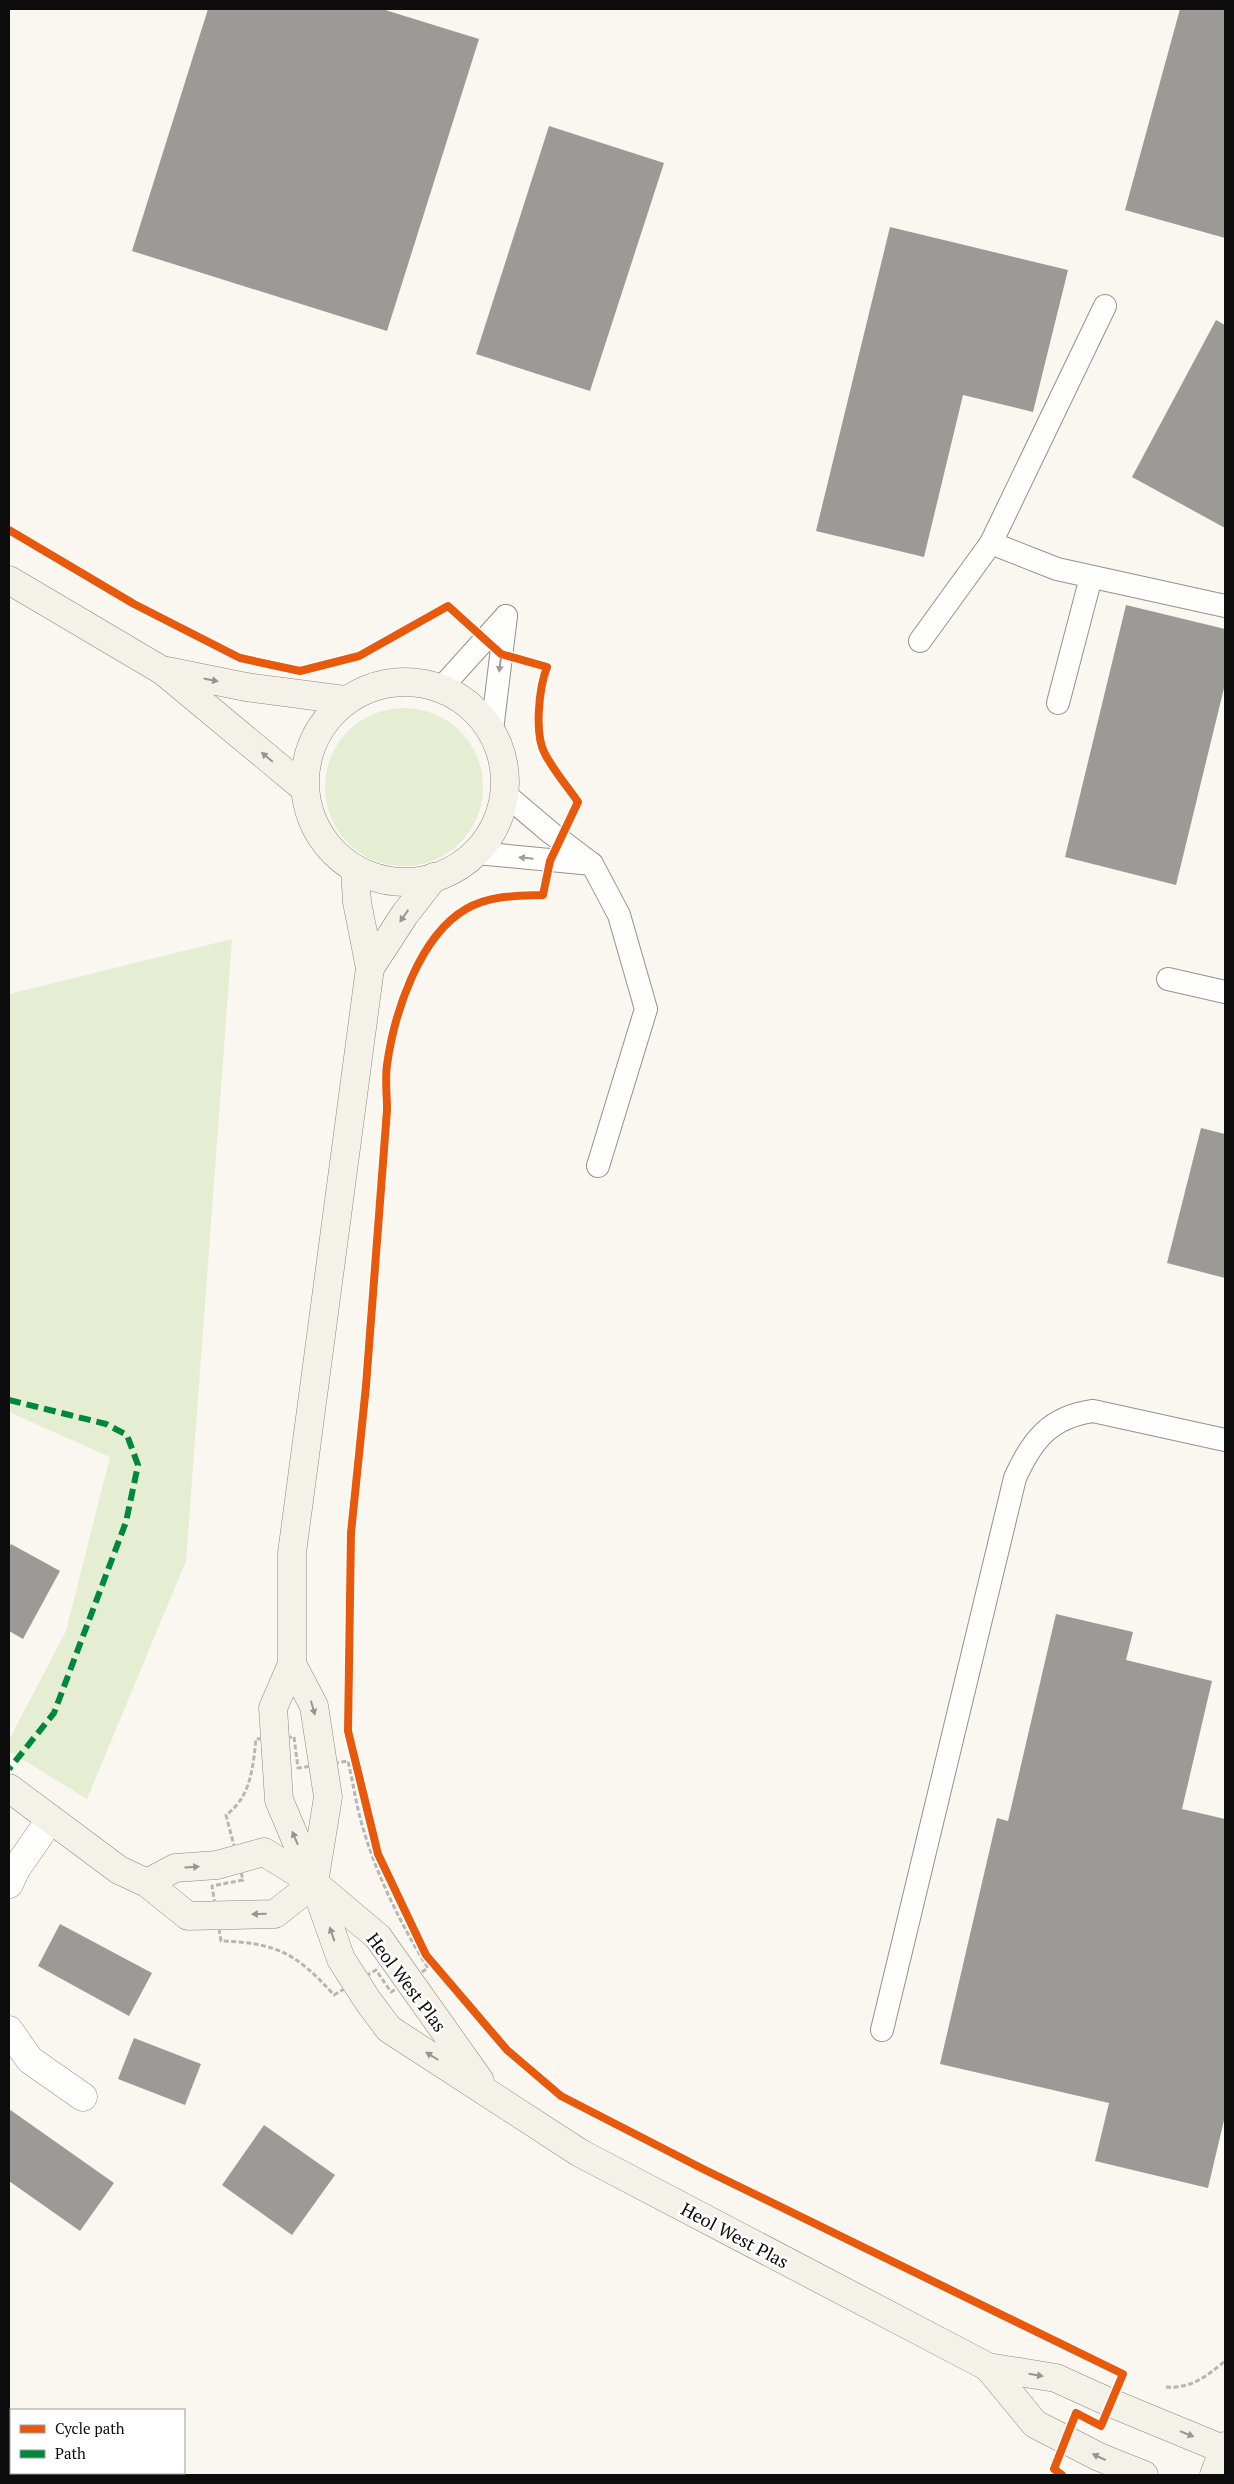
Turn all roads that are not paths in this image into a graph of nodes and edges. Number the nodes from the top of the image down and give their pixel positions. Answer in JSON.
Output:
{"nodes":[{"id":1,"x":1105,"y":306,"type":"dead end"},
{"id":2,"x":991,"y":543,"type":"junction"},
{"id":3,"x":1091,"y":576,"type":"junction"},
{"id":4,"x":9,"y":580,"type":"edge"},
{"id":5,"x":1225,"y":606,"type":"edge"},
{"id":6,"x":920,"y":641,"type":"dead end"},
{"id":7,"x":163,"y":670,"type":"junction"},
{"id":8,"x":442,"y":687,"type":"junction"},
{"id":9,"x":345,"y":700,"type":"junction"},
{"id":10,"x":1058,"y":703,"type":"dead end"},
{"id":11,"x":492,"y":730,"type":"junction"},
{"id":12,"x":304,"y":788,"type":"junction"},
{"id":13,"x":506,"y":795,"type":"junction"},
{"id":14,"x":477,"y":853,"type":"junction"},
{"id":15,"x":592,"y":864,"type":"junction"},
{"id":16,"x":355,"y":869,"type":"junction"},
{"id":17,"x":434,"y":877,"type":"junction"},
{"id":18,"x":370,"y":968,"type":"junction"},
{"id":19,"x":1168,"y":978,"type":"dead end"},
{"id":20,"x":1225,"y":992,"type":"edge"},
{"id":21,"x":598,"y":1166,"type":"dead end"},
{"id":22,"x":1225,"y":1440,"type":"edge"},
{"id":23,"x":292,"y":1664,"type":"junction"},
{"id":24,"x":9,"y":1788,"type":"edge"},
{"id":25,"x":50,"y":1820,"type":"junction"},
{"id":26,"x":147,"y":1883,"type":"junction"},
{"id":27,"x":314,"y":1883,"type":"junction"},
{"id":28,"x":9,"y":1884,"type":"edge"},
{"id":29,"x":9,"y":2030,"type":"edge"},
{"id":30,"x":882,"y":2030,"type":"dead end"},
{"id":31,"x":488,"y":2092,"type":"junction"},
{"id":32,"x":83,"y":2097,"type":"dead end"},
{"id":33,"x":988,"y":2367,"type":"junction"},
{"id":34,"x":1225,"y":2448,"type":"edge"},
{"id":35,"x":1144,"y":2475,"type":"edge"},
{"id":36,"x":1214,"y":2475,"type":"edge"}],
"edges":[{"from":1,"to":2,"type":"lane"},
{"from":2,"to":3,"type":"lane"},
{"from":2,"to":6,"type":"lane"},
{"from":3,"to":5,"type":"lane"},
{"from":3,"to":10,"type":"lane"},
{"from":4,"to":7,"type":"street"},
{"from":7,"to":9,"type":"street","one_way":true},
{"from":12,"to":7,"type":"street","one_way":true},
{"from":8,"to":9,"type":"street"},
{"from":8,"to":11,"type":"street"},
{"from":8,"to":11,"type":"lane","one_way":true},
{"from":9,"to":12,"type":"street"},
{"from":11,"to":13,"type":"street"},
{"from":12,"to":16,"type":"street"},
{"from":13,"to":14,"type":"street"},
{"from":13,"to":15,"type":"lane"},
{"from":15,"to":14,"type":"lane","one_way":true},
{"from":14,"to":17,"type":"street"},
{"from":15,"to":21,"type":"lane"},
{"from":16,"to":17,"type":"street"},
{"from":16,"to":18,"type":"street"},
{"from":17,"to":18,"type":"street","one_way":true},
{"from":18,"to":23,"type":"street"},
{"from":19,"to":20,"type":"lane"},
{"from":22,"to":30,"type":"lane"},
{"from":23,"to":27,"type":"street","one_way":true},
{"from":27,"to":23,"type":"street","one_way":true},
{"from":24,"to":25,"type":"street"},
{"from":25,"to":26,"type":"street"},
{"from":25,"to":28,"type":"street"},
{"from":26,"to":27,"type":"street","name":"Heol West Plas","one_way":true},
{"from":27,"to":26,"type":"street","one_way":true},
{"from":27,"to":31,"type":"street","name":"Heol West Plas"},
{"from":31,"to":27,"type":"street","name":"Heol West Plas","one_way":true},
{"from":29,"to":32,"type":"street"},
{"from":31,"to":33,"type":"street","name":"Heol West Plas"},
{"from":33,"to":34,"type":"street","name":"Heol West Plas","one_way":true},
{"from":35,"to":33,"type":"street","name":"Heol West Plas","one_way":true},
{"from":34,"to":36,"type":"street"}]}
